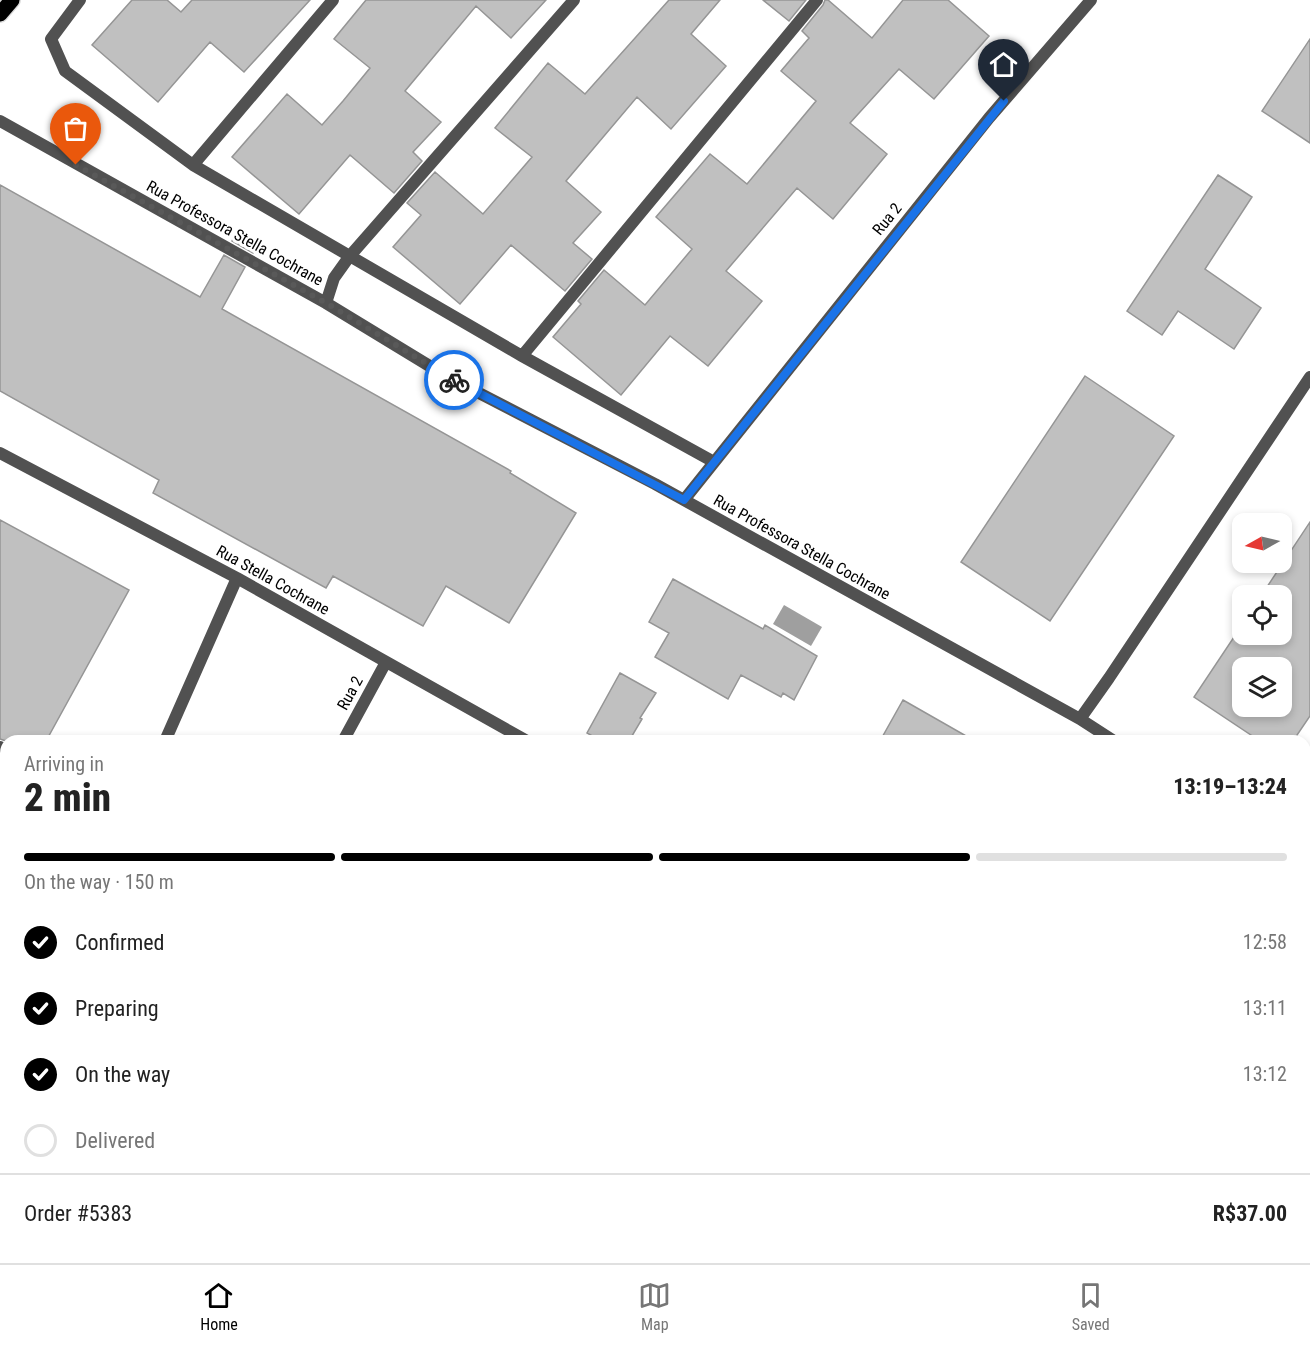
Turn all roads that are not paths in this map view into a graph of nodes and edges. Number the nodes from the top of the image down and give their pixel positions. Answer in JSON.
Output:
{"nodes":[{"id":1,"x":12,"y":0,"type":"edge"},
{"id":2,"x":80,"y":0,"type":"edge"},
{"id":3,"x":333,"y":0,"type":"edge"},
{"id":4,"x":574,"y":0,"type":"edge"},
{"id":5,"x":817,"y":0,"type":"edge"},
{"id":6,"x":1091,"y":0,"type":"edge"},
{"id":7,"x":0,"y":14,"type":"edge"},
{"id":8,"x":0,"y":121,"type":"edge"},
{"id":9,"x":193,"y":165,"type":"junction"},
{"id":10,"x":349,"y":257,"type":"junction"},
{"id":11,"x":326,"y":303,"type":"junction"},
{"id":12,"x":522,"y":356,"type":"junction"},
{"id":13,"x":1310,"y":377,"type":"edge"},
{"id":14,"x":0,"y":453,"type":"edge"},
{"id":15,"x":714,"y":462,"type":"junction"},
{"id":16,"x":684,"y":500,"type":"junction"},
{"id":17,"x":237,"y":578,"type":"junction"},
{"id":18,"x":387,"y":662,"type":"junction"},
{"id":19,"x":1080,"y":719,"type":"junction"},
{"id":20,"x":168,"y":735,"type":"edge"},
{"id":21,"x":346,"y":735,"type":"edge"},
{"id":22,"x":516,"y":735,"type":"edge"},
{"id":23,"x":1105,"y":735,"type":"edge"}],
"edges":[{"from":1,"to":7,"type":"main road"},
{"from":2,"to":9,"type":"street"},
{"from":3,"to":9,"type":"street"},
{"from":4,"to":10,"type":"street"},
{"from":5,"to":12,"type":"street"},
{"from":6,"to":15,"type":"street","name":"Rua 2"},
{"from":8,"to":11,"type":"street","name":"Rua Professora Stella Cochrane"},
{"from":9,"to":10,"type":"street"},
{"from":10,"to":11,"type":"street"},
{"from":10,"to":12,"type":"street"},
{"from":11,"to":16,"type":"street","name":"Rua Professora Stella Cochrane"},
{"from":12,"to":15,"type":"street"},
{"from":13,"to":19,"type":"street"},
{"from":14,"to":17,"type":"street","name":"Rua Stella Cochrane"},
{"from":15,"to":16,"type":"street","name":"Rua 2"},
{"from":16,"to":19,"type":"street","name":"Rua Professora Stella Cochrane"},
{"from":17,"to":18,"type":"street","name":"Rua Stella Cochrane"},
{"from":17,"to":20,"type":"street"},
{"from":18,"to":21,"type":"street","name":"Rua 2"},
{"from":18,"to":22,"type":"street","name":"Rua Stella Cochrane"},
{"from":19,"to":23,"type":"street","name":"Rua Professora Stella Cochrane"}]}
